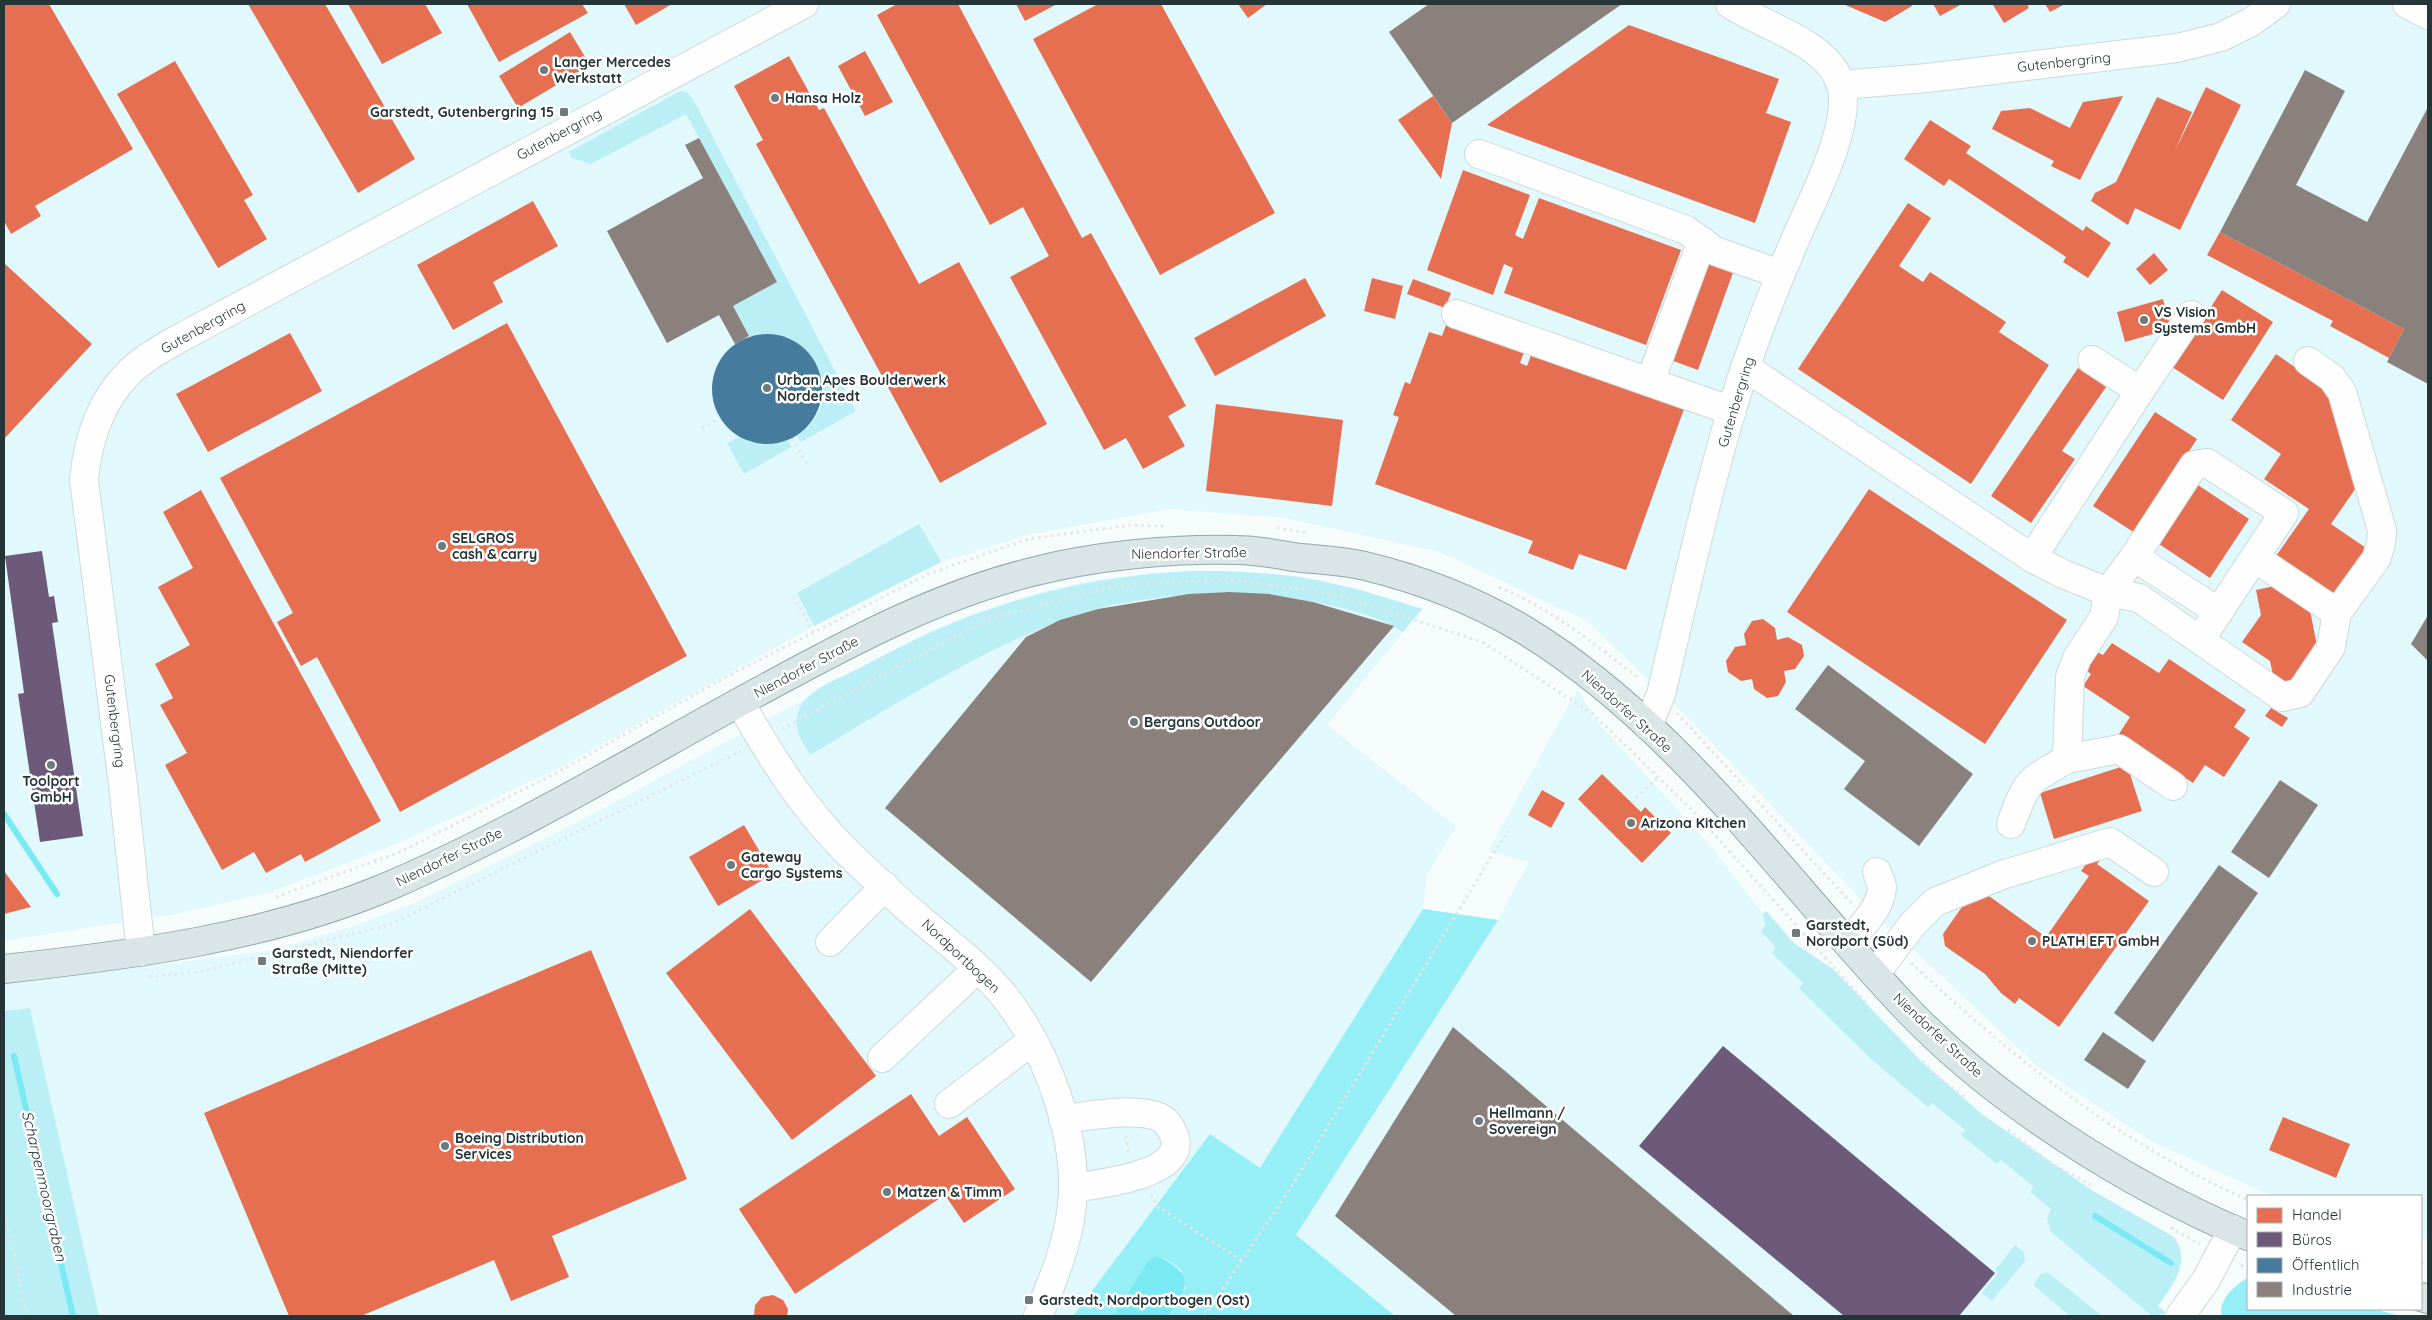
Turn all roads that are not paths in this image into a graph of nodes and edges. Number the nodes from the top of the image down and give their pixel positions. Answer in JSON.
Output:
{"nodes":[{"id":1,"x":804,"y":4,"type":"edge"},
{"id":2,"x":1730,"y":4,"type":"edge"},
{"id":3,"x":2276,"y":4,"type":"edge"},
{"id":4,"x":2406,"y":4,"type":"edge"},
{"id":5,"x":2428,"y":16,"type":"edge"},
{"id":6,"x":1841,"y":85,"type":"junction"},
{"id":7,"x":1479,"y":154,"type":"dead end"},
{"id":8,"x":1702,"y":241,"type":"junction"},
{"id":9,"x":1780,"y":274,"type":"junction"},
{"id":10,"x":1456,"y":314,"type":"dead end"},
{"id":11,"x":2191,"y":315,"type":"dead end"},
{"id":12,"x":2092,"y":360,"type":"dead end"},
{"id":13,"x":2308,"y":361,"type":"dead end"},
{"id":14,"x":1746,"y":367,"type":"junction"},
{"id":15,"x":1650,"y":382,"type":"junction"},
{"id":16,"x":2140,"y":392,"type":"junction"},
{"id":17,"x":1732,"y":411,"type":"junction"},
{"id":18,"x":2134,"y":557,"type":"junction"},
{"id":19,"x":2032,"y":558,"type":"junction"},
{"id":20,"x":2255,"y":558,"type":"junction"},
{"id":21,"x":2108,"y":592,"type":"junction"},
{"id":22,"x":2219,"y":612,"type":"junction"},
{"id":23,"x":2338,"y":613,"type":"junction"},
{"id":24,"x":2200,"y":640,"type":"junction"},
{"id":25,"x":740,"y":702,"type":"junction"},
{"id":26,"x":1648,"y":726,"type":"junction"},
{"id":27,"x":2068,"y":759,"type":"junction"},
{"id":28,"x":2173,"y":786,"type":"dead end"},
{"id":29,"x":2011,"y":824,"type":"dead end"},
{"id":30,"x":1877,"y":872,"type":"dead end"},
{"id":31,"x":2154,"y":872,"type":"dead end"},
{"id":32,"x":885,"y":886,"type":"junction"},
{"id":33,"x":830,"y":942,"type":"dead end"},
{"id":34,"x":1847,"y":943,"type":"junction"},
{"id":35,"x":141,"y":965,"type":"junction"},
{"id":36,"x":4,"y":969,"type":"edge"},
{"id":37,"x":977,"y":969,"type":"junction"},
{"id":38,"x":1875,"y":974,"type":"junction"},
{"id":39,"x":1032,"y":1041,"type":"junction"},
{"id":40,"x":882,"y":1058,"type":"dead end"},
{"id":41,"x":949,"y":1104,"type":"dead end"},
{"id":42,"x":1063,"y":1118,"type":"junction"},
{"id":43,"x":1074,"y":1188,"type":"junction"},
{"id":44,"x":2240,"y":1233,"type":"edge"},
{"id":45,"x":2188,"y":1313,"type":"edge"},
{"id":46,"x":1038,"y":1316,"type":"edge"}],
"edges":[{"from":1,"to":35,"type":"street","name":"Gutenbergring"},
{"from":2,"to":6,"type":"street","name":"Gutenbergring"},
{"from":3,"to":6,"type":"street","name":"Gutenbergring"},
{"from":4,"to":5,"type":"street"},
{"from":6,"to":9,"type":"street","name":"Gutenbergring"},
{"from":7,"to":8,"type":"street"},
{"from":8,"to":9,"type":"street"},
{"from":8,"to":15,"type":"street"},
{"from":9,"to":14,"type":"street","name":"Gutenbergring"},
{"from":10,"to":15,"type":"street"},
{"from":11,"to":16,"type":"street"},
{"from":12,"to":16,"type":"street"},
{"from":13,"to":23,"type":"street"},
{"from":14,"to":17,"type":"street","name":"Gutenbergring"},
{"from":14,"to":19,"type":"street"},
{"from":15,"to":17,"type":"street"},
{"from":16,"to":19,"type":"street"},
{"from":17,"to":26,"type":"street","name":"Gutenbergring"},
{"from":18,"to":20,"type":"street"},
{"from":18,"to":21,"type":"street"},
{"from":18,"to":22,"type":"street"},
{"from":19,"to":21,"type":"street"},
{"from":20,"to":22,"type":"street"},
{"from":20,"to":23,"type":"street"},
{"from":21,"to":24,"type":"street"},
{"from":21,"to":27,"type":"street"},
{"from":22,"to":24,"type":"street"},
{"from":23,"to":24,"type":"street"},
{"from":25,"to":26,"type":"main road","name":"Niendorfer Straße"},
{"from":25,"to":32,"type":"street","name":"Nordportbogen"},
{"from":25,"to":35,"type":"main road","name":"Niendorfer Straße"},
{"from":26,"to":34,"type":"main road","name":"Niendorfer Straße"},
{"from":27,"to":28,"type":"street"},
{"from":27,"to":29,"type":"street"},
{"from":30,"to":34,"type":"street"},
{"from":31,"to":38,"type":"street"},
{"from":32,"to":33,"type":"street"},
{"from":32,"to":37,"type":"street","name":"Nordportbogen"},
{"from":34,"to":38,"type":"main road","name":"Niendorfer Straße"},
{"from":35,"to":36,"type":"main road","name":"Niendorfer Straße"},
{"from":37,"to":39,"type":"street","name":"Nordportbogen"},
{"from":37,"to":40,"type":"street"},
{"from":38,"to":44,"type":"main road","name":"Niendorfer Straße"},
{"from":39,"to":41,"type":"street"},
{"from":39,"to":42,"type":"street","name":"Nordportbogen"},
{"from":42,"to":43,"type":"street","name":"Nordportbogen"},
{"from":42,"to":43,"type":"street"},
{"from":43,"to":46,"type":"street","name":"Nordportbogen"},
{"from":44,"to":45,"type":"street"}]}
